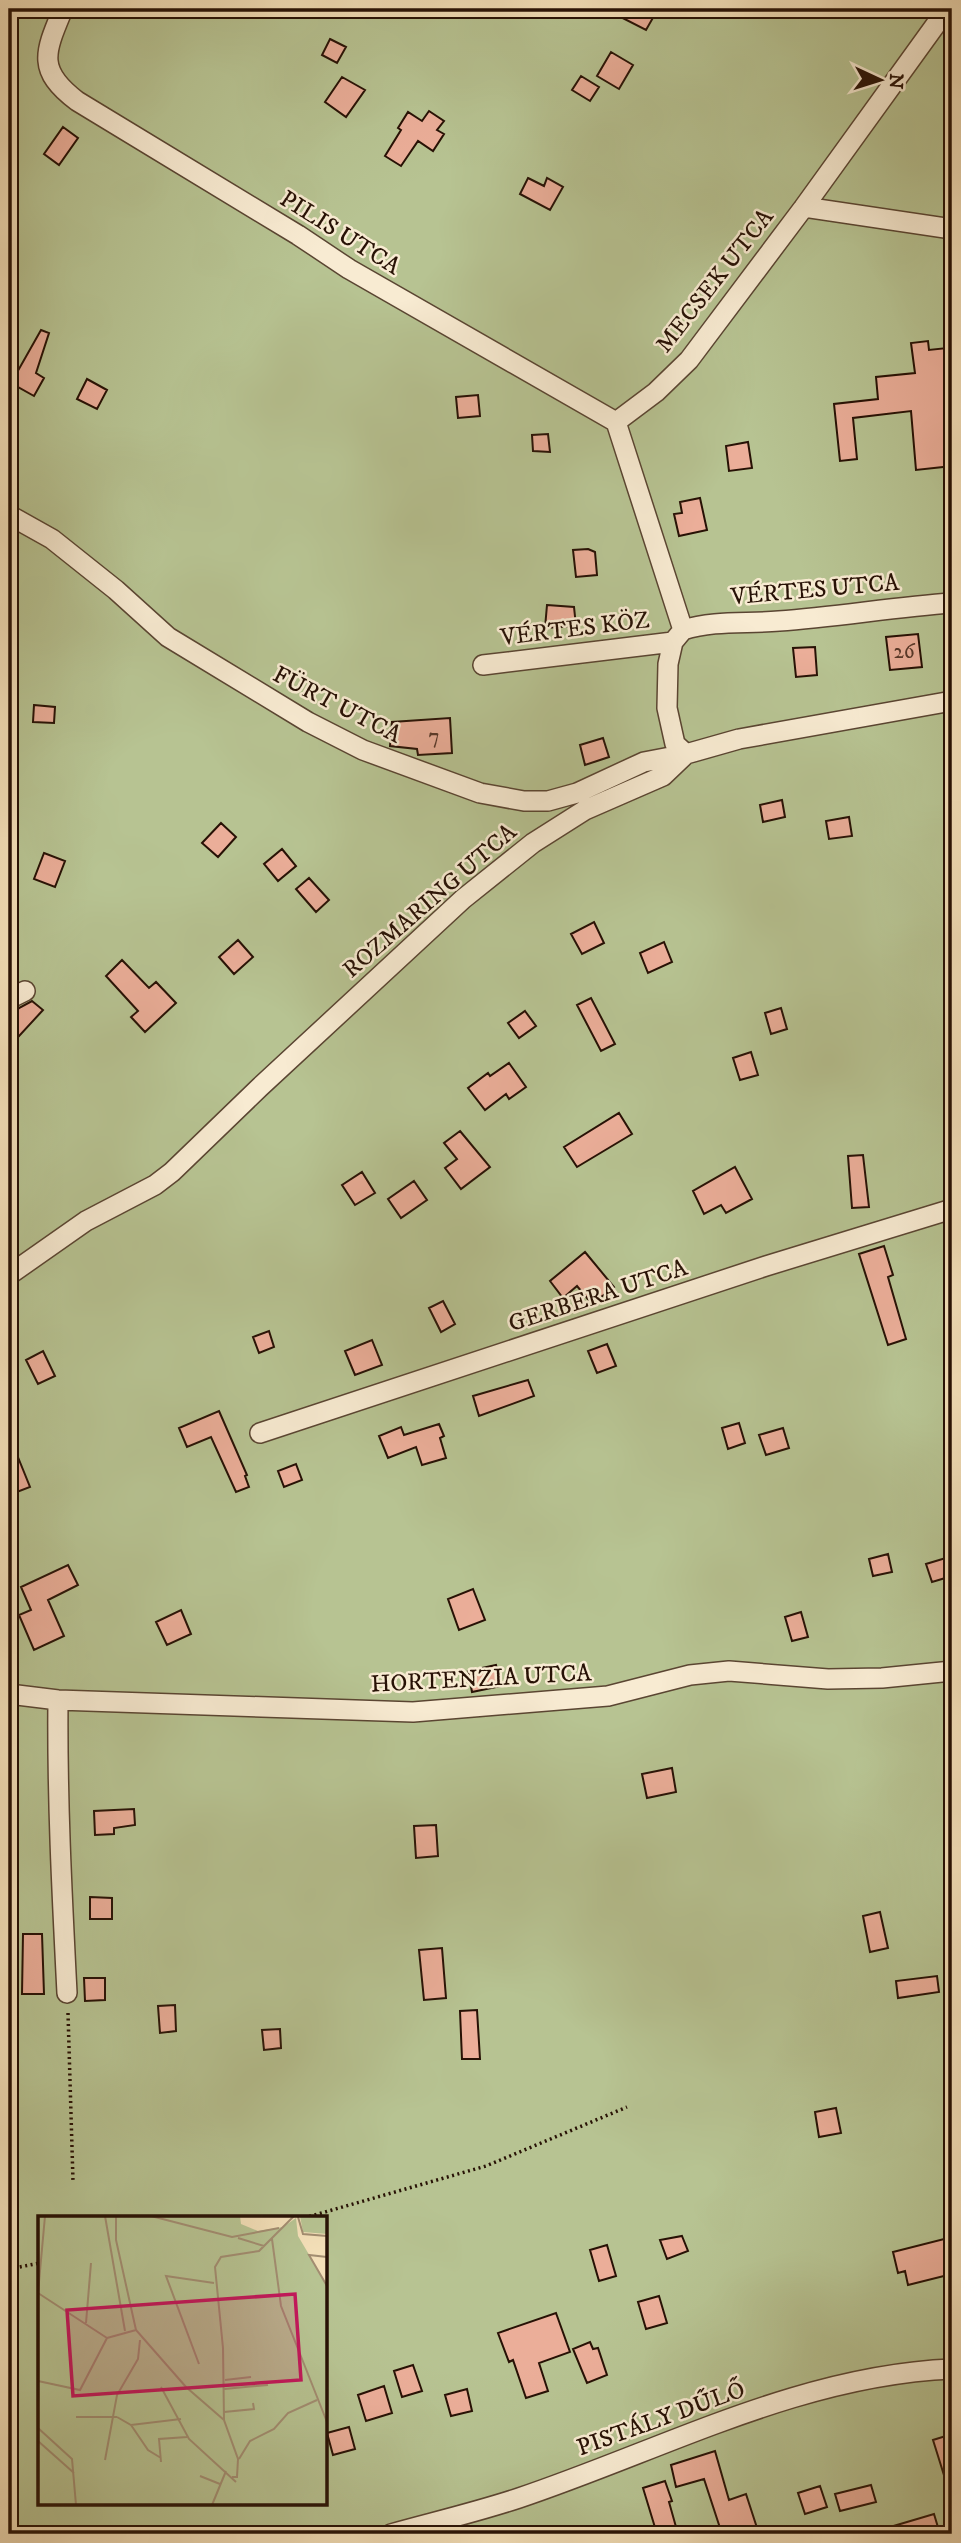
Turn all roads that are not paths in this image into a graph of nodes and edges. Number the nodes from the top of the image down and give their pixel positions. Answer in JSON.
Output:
{"nodes":[{"id":1,"x":63,"y":9,"type":"edge"},
{"id":2,"x":947,"y":9,"type":"edge"},
{"id":3,"x":804,"y":207,"type":"junction"},
{"id":4,"x":952,"y":229,"type":"edge"},
{"id":5,"x":616,"y":422,"type":"junction"},
{"id":6,"x":9,"y":515,"type":"edge"},
{"id":7,"x":952,"y":603,"type":"edge"},
{"id":8,"x":678,"y":636,"type":"junction"},
{"id":9,"x":483,"y":665,"type":"dead end"},
{"id":10,"x":952,"y":701,"type":"edge"},
{"id":11,"x":686,"y":754,"type":"junction"},
{"id":12,"x":952,"y":1209,"type":"edge"},
{"id":13,"x":9,"y":1275,"type":"edge"},
{"id":14,"x":260,"y":1433,"type":"dead end"},
{"id":15,"x":952,"y":1671,"type":"edge"},
{"id":16,"x":9,"y":1694,"type":"edge"},
{"id":17,"x":58,"y":1700,"type":"junction"},
{"id":18,"x":68,"y":1993,"type":"road end"},
{"id":19,"x":952,"y":2369,"type":"edge"},
{"id":20,"x":391,"y":2534,"type":"edge"}],
"edges":[{"from":1,"to":5,"type":"street","name":"PILIS UTCA"},
{"from":2,"to":3,"type":"street","name":"MECSEK UTCA"},
{"from":3,"to":4,"type":"street"},
{"from":3,"to":5,"type":"street","name":"MECSEK UTCA"},
{"from":5,"to":8,"type":"street"},
{"from":6,"to":11,"type":"street","name":"FÜRT UTCA"},
{"from":7,"to":8,"type":"street","name":"VÉRTES UTCA"},
{"from":8,"to":9,"type":"street","name":"VÉRTES KÖZ"},
{"from":8,"to":11,"type":"street"},
{"from":10,"to":11,"type":"street","name":"ROZMARING UTCA"},
{"from":11,"to":13,"type":"street","name":"ROZMARING UTCA"},
{"from":12,"to":14,"type":"street","name":"GERBERA UTCA"},
{"from":15,"to":17,"type":"street","name":"HORTENZIA UTCA"},
{"from":16,"to":17,"type":"street","name":"HORTENZIA UTCA"},
{"from":17,"to":18,"type":"street"},
{"from":19,"to":20,"type":"street","name":"PISTÁLY DŰLŐ"}]}
